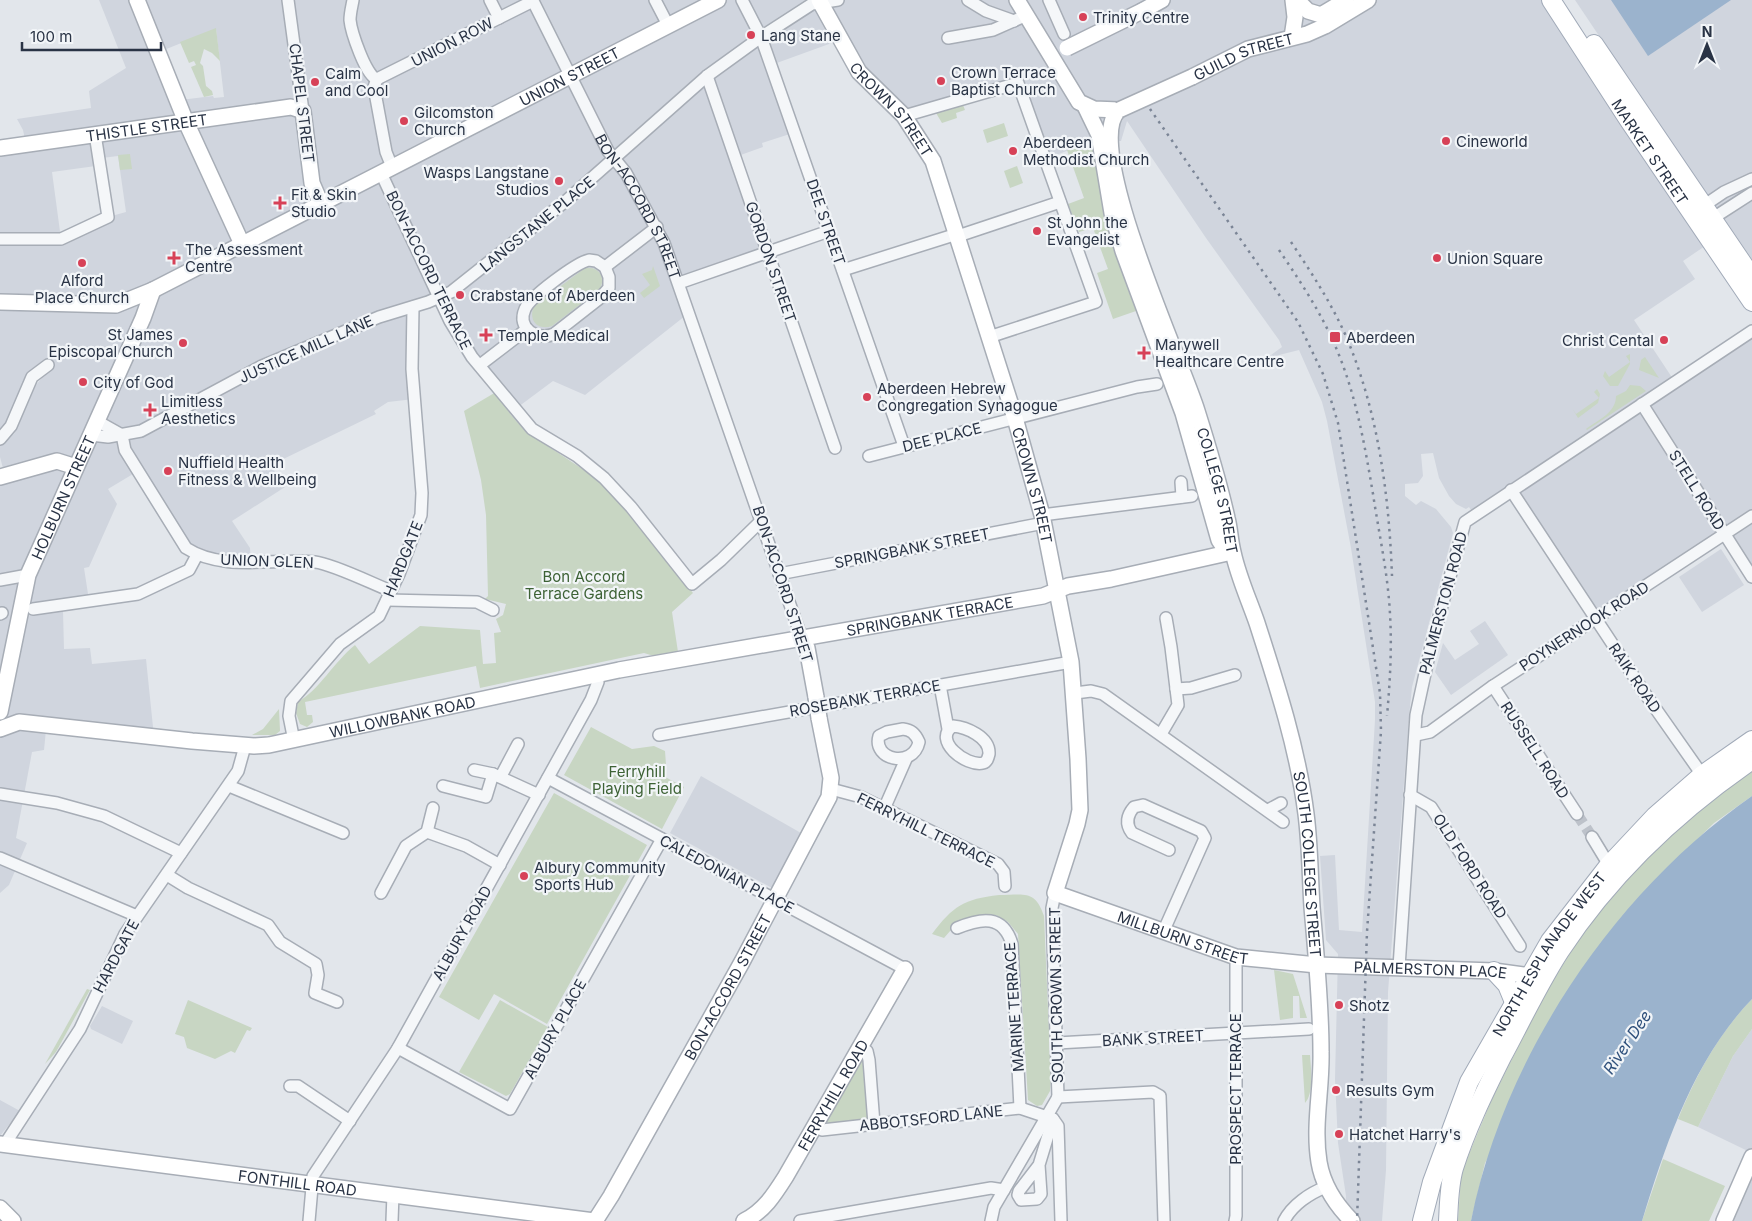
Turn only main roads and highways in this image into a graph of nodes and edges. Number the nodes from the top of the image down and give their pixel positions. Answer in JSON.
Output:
{"nodes":[{"id":1,"x":1551,"y":0,"type":"edge"},
{"id":2,"x":1566,"y":0,"type":"edge"},
{"id":3,"x":1703,"y":216,"type":"junction"},
{"id":4,"x":1752,"y":277,"type":"edge"},
{"id":5,"x":1752,"y":302,"type":"edge"},
{"id":6,"x":1752,"y":740,"type":"edge"},
{"id":7,"x":1752,"y":760,"type":"edge"},
{"id":8,"x":1708,"y":782,"type":"junction"},
{"id":9,"x":1494,"y":971,"type":"road end"},
{"id":10,"x":1537,"y":977,"type":"junction"},
{"id":11,"x":1514,"y":1002,"type":"junction"},
{"id":12,"x":1422,"y":1221,"type":"edge"},
{"id":13,"x":1448,"y":1221,"type":"edge"}],
"edges":[{"from":1,"to":3,"type":"main road","name":"MARKET STREET"},
{"from":2,"to":3,"type":"main road","name":"MARKET STREET"},
{"from":3,"to":4,"type":"main road","name":"MARKET STREET"},
{"from":3,"to":5,"type":"main road","name":"MARKET STREET"},
{"from":6,"to":8,"type":"main road","name":"NORTH ESPLANADE WEST"},
{"from":7,"to":8,"type":"main road","name":"NORTH ESPLANADE WEST"},
{"from":8,"to":10,"type":"main road","name":"NORTH ESPLANADE WEST"},
{"from":8,"to":10,"type":"main road","name":"NORTH ESPLANADE WEST"},
{"from":9,"to":11,"type":"main road"},
{"from":10,"to":11,"type":"main road","name":"NORTH ESPLANADE WEST"},
{"from":10,"to":13,"type":"main road","name":"NORTH ESPLANADE WEST"},
{"from":11,"to":12,"type":"main road","name":"NORTH ESPLANADE WEST"}]}
